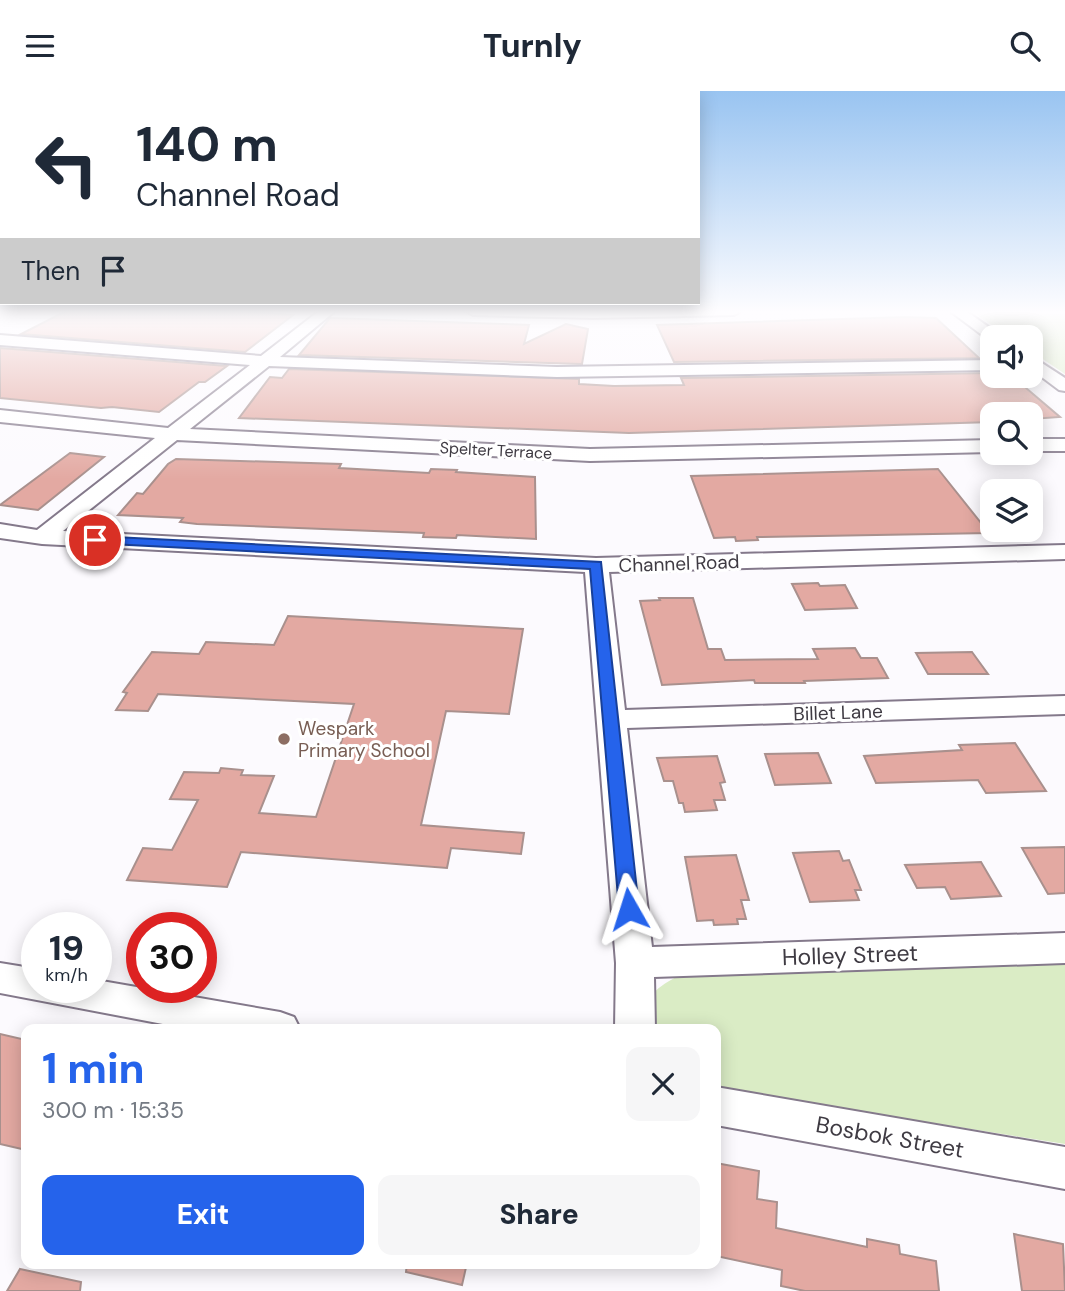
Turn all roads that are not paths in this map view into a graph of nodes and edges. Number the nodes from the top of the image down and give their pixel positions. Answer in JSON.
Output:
{"nodes":[{"id":1,"x":257,"y":367,"type":"edge"},
{"id":2,"x":436,"y":367,"type":"edge"},
{"id":3,"x":896,"y":367,"type":"edge"},
{"id":4,"x":1043,"y":371,"type":"edge"},
{"id":5,"x":1065,"y":386,"type":"edge"},
{"id":6,"x":0,"y":416,"type":"edge"},
{"id":7,"x":172,"y":434,"type":"junction"},
{"id":8,"x":1043,"y":445,"type":"edge"},
{"id":9,"x":1065,"y":445,"type":"edge"},
{"id":10,"x":980,"y":446,"type":"edge"},
{"id":11,"x":0,"y":531,"type":"edge"},
{"id":12,"x":42,"y":537,"type":"junction"},
{"id":13,"x":1065,"y":552,"type":"edge"},
{"id":14,"x":596,"y":565,"type":"junction"},
{"id":15,"x":1065,"y":705,"type":"edge"},
{"id":16,"x":610,"y":720,"type":"junction"},
{"id":17,"x":1065,"y":948,"type":"edge"},
{"id":18,"x":635,"y":963,"type":"junction"},
{"id":19,"x":0,"y":978,"type":"edge"},
{"id":20,"x":21,"y":982,"type":"edge"},
{"id":21,"x":112,"y":999,"type":"edge"},
{"id":22,"x":252,"y":1024,"type":"edge"},
{"id":23,"x":635,"y":1024,"type":"edge"},
{"id":24,"x":721,"y":1107,"type":"edge"},
{"id":25,"x":1065,"y":1168,"type":"edge"}],
"edges":[{"from":1,"to":7,"type":"street"},
{"from":2,"to":3,"type":"street"},
{"from":4,"to":5,"type":"street"},
{"from":6,"to":7,"type":"street","name":"Spelter Terrace"},
{"from":7,"to":10,"type":"street","name":"Spelter Terrace"},
{"from":7,"to":12,"type":"street"},
{"from":8,"to":9,"type":"street"},
{"from":11,"to":12,"type":"street","name":"Channel Road"},
{"from":12,"to":14,"type":"street","name":"Channel Road"},
{"from":13,"to":14,"type":"street","name":"Channel Road"},
{"from":14,"to":16,"type":"street"},
{"from":15,"to":16,"type":"street","name":"Billet Lane"},
{"from":16,"to":18,"type":"street"},
{"from":17,"to":18,"type":"street","name":"Holley Street"},
{"from":18,"to":23,"type":"street"},
{"from":19,"to":20,"type":"street"},
{"from":21,"to":22,"type":"street"},
{"from":24,"to":25,"type":"street","name":"Bosbok Street"}]}
